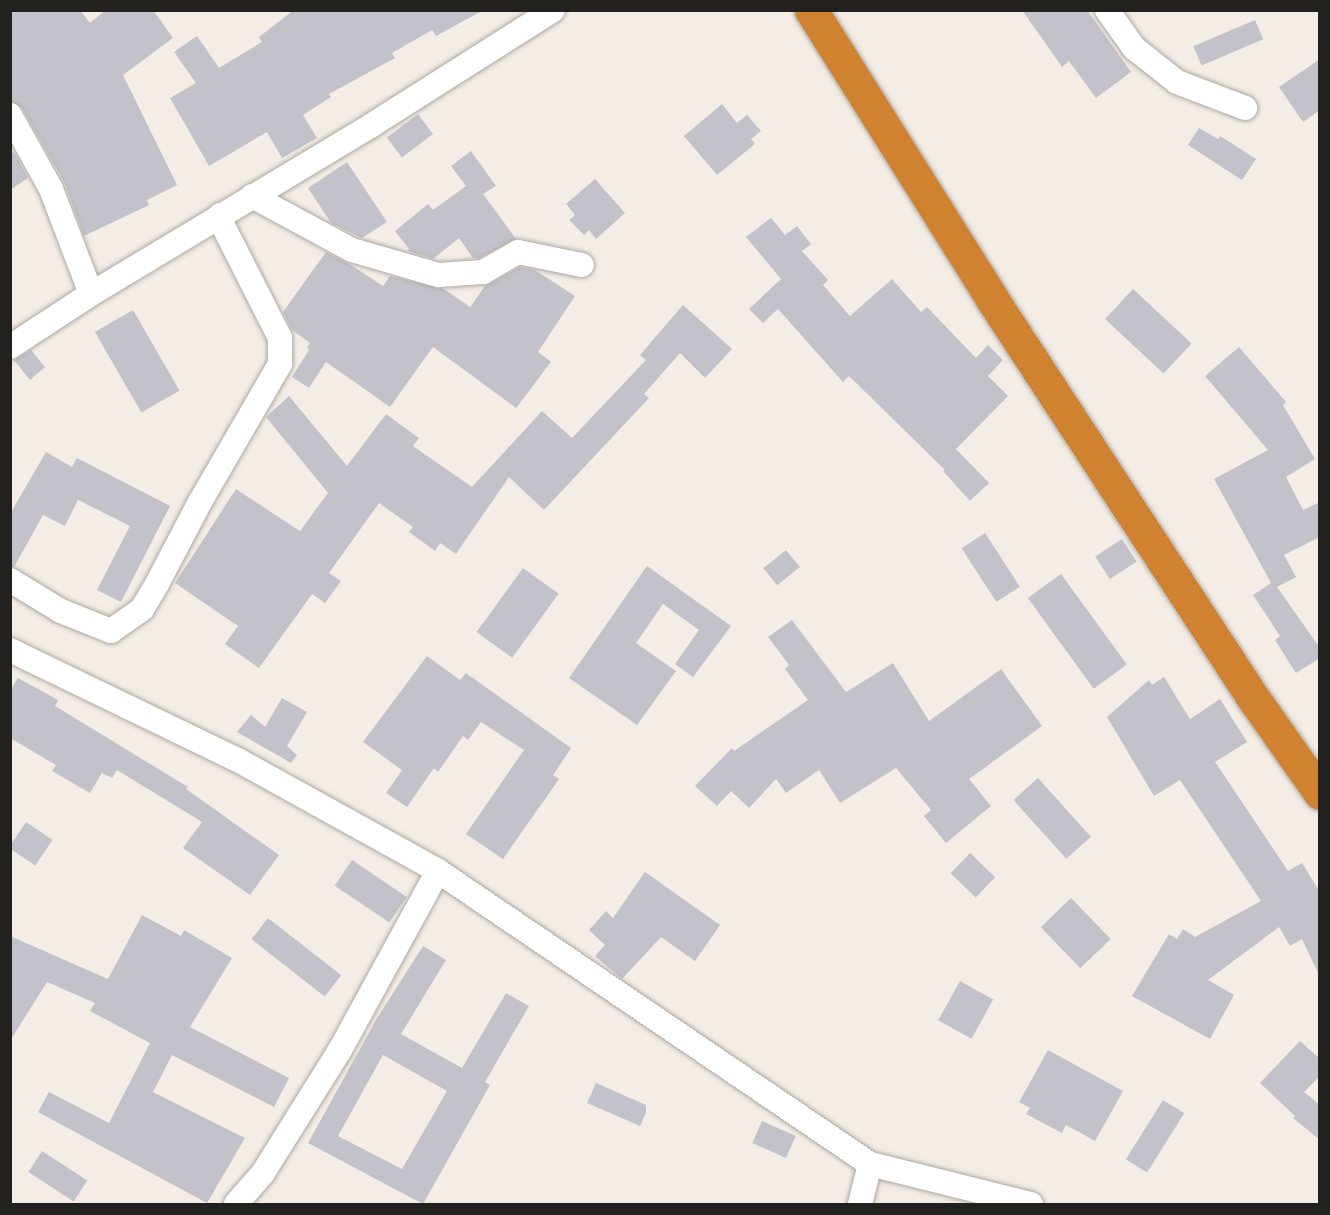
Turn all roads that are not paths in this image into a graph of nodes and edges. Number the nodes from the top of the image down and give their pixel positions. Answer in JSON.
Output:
{"nodes":[{"id":1,"x":553,"y":10,"type":"edge"},
{"id":2,"x":811,"y":10,"type":"edge"},
{"id":3,"x":1107,"y":10,"type":"edge"},
{"id":4,"x":1245,"y":108,"type":"dead end"},
{"id":5,"x":14,"y":130,"type":"edge"},
{"id":6,"x":252,"y":196,"type":"junction"},
{"id":7,"x":220,"y":215,"type":"junction"},
{"id":8,"x":582,"y":266,"type":"dead end"},
{"id":9,"x":91,"y":294,"type":"junction"},
{"id":10,"x":10,"y":346,"type":"edge"},
{"id":11,"x":10,"y":580,"type":"edge"},
{"id":12,"x":10,"y":650,"type":"edge"},
{"id":13,"x":1320,"y":793,"type":"edge"},
{"id":14,"x":438,"y":871,"type":"junction"},
{"id":15,"x":870,"y":1164,"type":"junction"},
{"id":16,"x":236,"y":1204,"type":"edge"},
{"id":17,"x":860,"y":1204,"type":"edge"},
{"id":18,"x":1031,"y":1204,"type":"edge"}],
"edges":[{"from":1,"to":6,"type":"street"},
{"from":2,"to":13,"type":"highway"},
{"from":3,"to":4,"type":"street"},
{"from":5,"to":9,"type":"street"},
{"from":6,"to":7,"type":"street"},
{"from":6,"to":8,"type":"street"},
{"from":7,"to":9,"type":"street"},
{"from":7,"to":11,"type":"street"},
{"from":9,"to":10,"type":"street"},
{"from":12,"to":14,"type":"street"},
{"from":14,"to":15,"type":"street"},
{"from":14,"to":16,"type":"street"},
{"from":15,"to":17,"type":"street"},
{"from":15,"to":18,"type":"street"}]}
